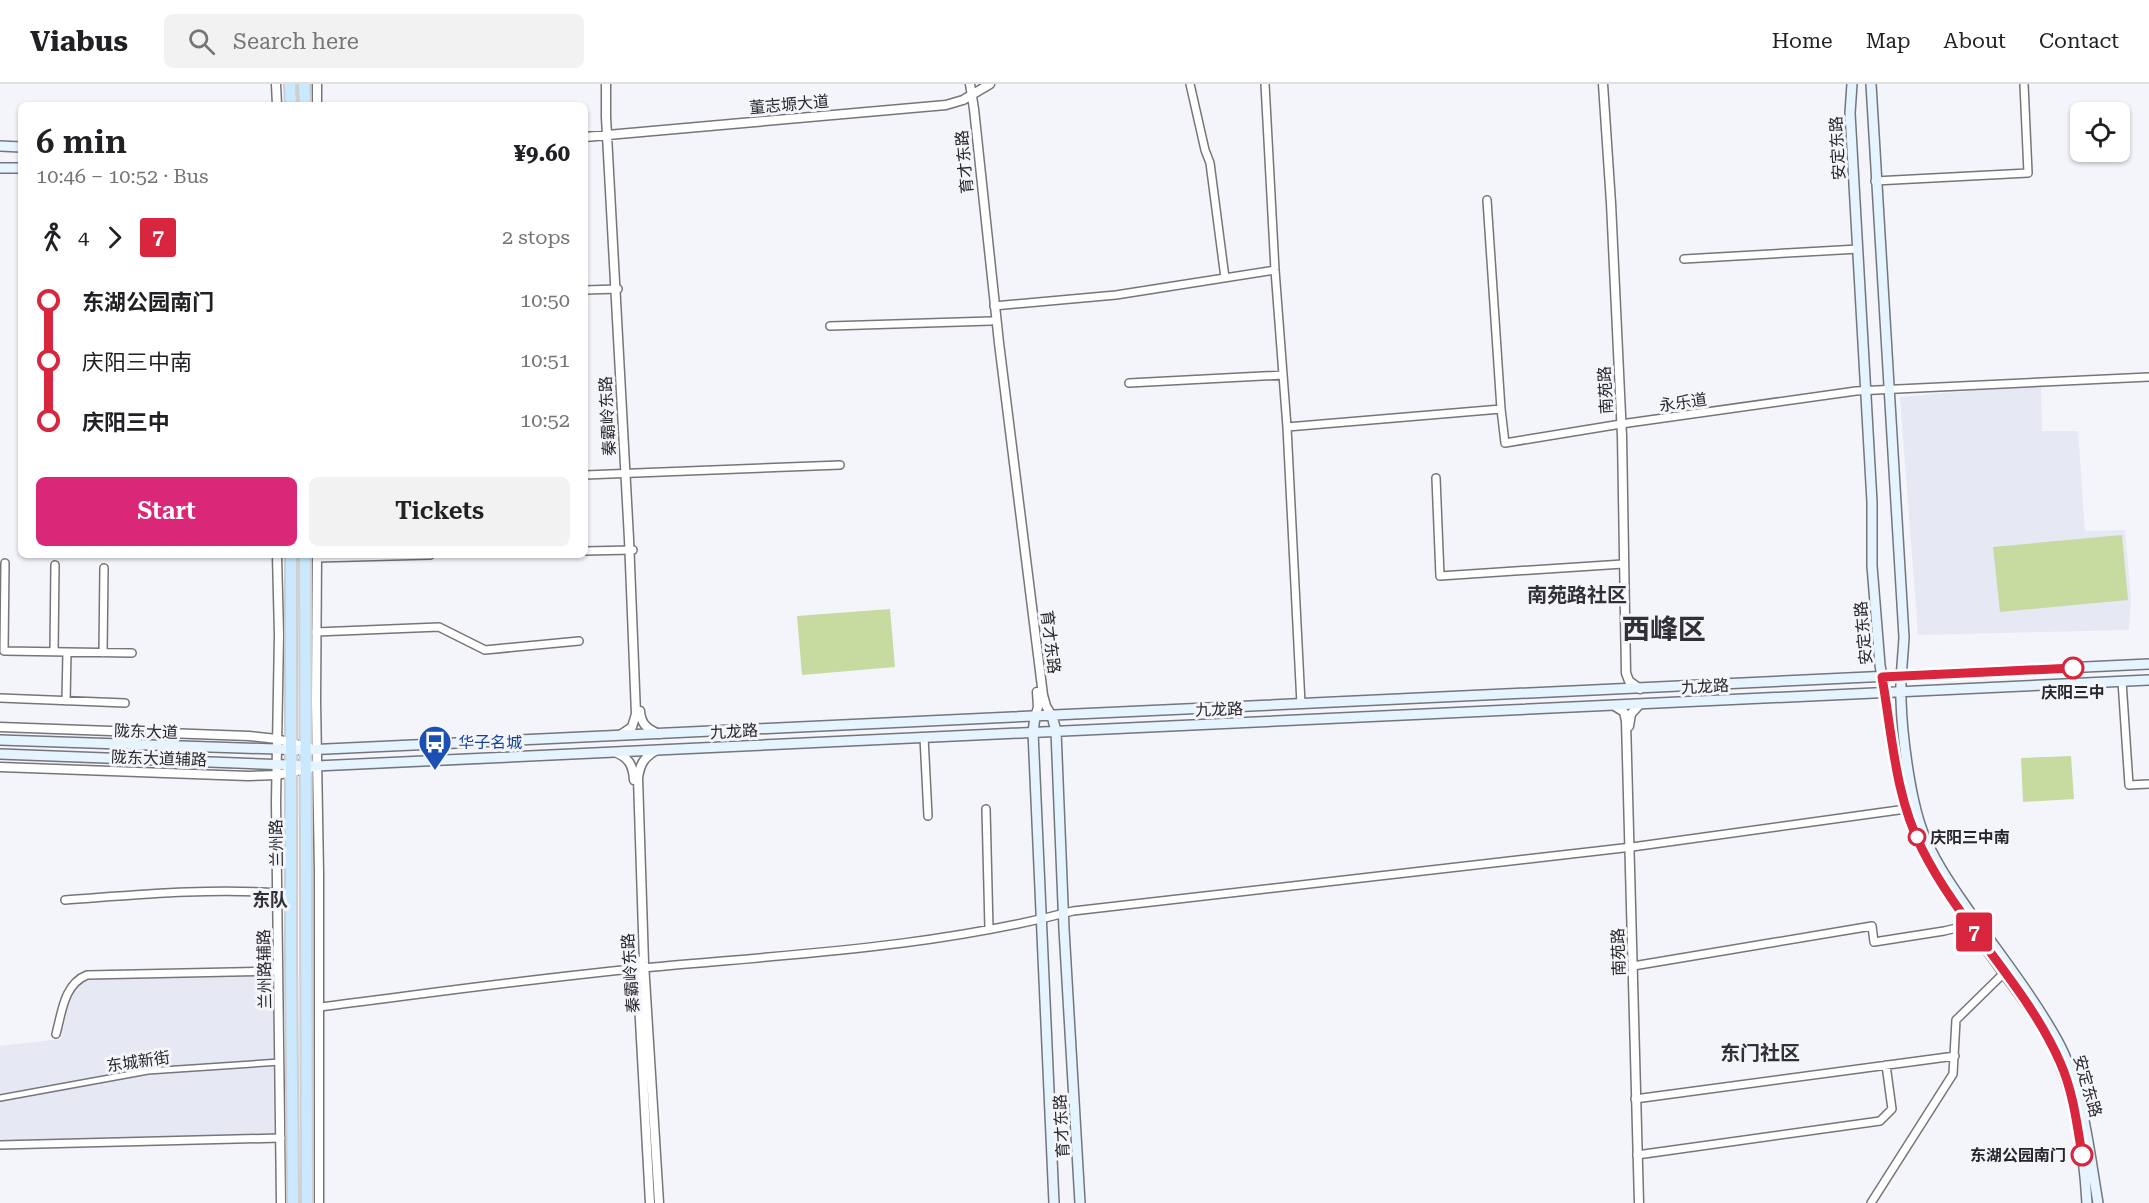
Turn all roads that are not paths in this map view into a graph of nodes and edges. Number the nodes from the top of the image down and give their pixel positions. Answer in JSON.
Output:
{"nodes":[{"id":1,"x":276,"y":84,"type":"edge"},
{"id":2,"x":290,"y":84,"type":"edge"},
{"id":3,"x":304,"y":84,"type":"edge"},
{"id":4,"x":317,"y":84,"type":"edge"},
{"id":5,"x":608,"y":84,"type":"edge"},
{"id":6,"x":981,"y":84,"type":"edge"},
{"id":7,"x":990,"y":84,"type":"edge"},
{"id":8,"x":1190,"y":84,"type":"edge"},
{"id":9,"x":1265,"y":84,"type":"edge"},
{"id":10,"x":1601,"y":84,"type":"edge"},
{"id":11,"x":1852,"y":84,"type":"edge"},
{"id":12,"x":1871,"y":84,"type":"edge"},
{"id":13,"x":2024,"y":84,"type":"edge"},
{"id":14,"x":969,"y":90,"type":"edge"},
{"id":15,"x":277,"y":102,"type":"edge"},
{"id":16,"x":291,"y":102,"type":"edge"},
{"id":17,"x":305,"y":102,"type":"edge"},
{"id":18,"x":317,"y":102,"type":"edge"},
{"id":19,"x":608,"y":132,"type":"junction"},
{"id":20,"x":588,"y":134,"type":"edge"},
{"id":21,"x":0,"y":146,"type":"edge"},
{"id":22,"x":18,"y":147,"type":"edge"},
{"id":23,"x":0,"y":168,"type":"edge"},
{"id":24,"x":18,"y":168,"type":"edge"},
{"id":25,"x":1875,"y":181,"type":"junction"},
{"id":26,"x":1487,"y":200,"type":"dead end"},
{"id":27,"x":1858,"y":249,"type":"junction"},
{"id":28,"x":1684,"y":259,"type":"dead end"},
{"id":29,"x":1275,"y":270,"type":"junction"},
{"id":30,"x":1225,"y":278,"type":"junction"},
{"id":31,"x":617,"y":289,"type":"junction"},
{"id":32,"x":588,"y":290,"type":"edge"},
{"id":33,"x":994,"y":306,"type":"junction"},
{"id":34,"x":991,"y":321,"type":"junction"},
{"id":35,"x":830,"y":326,"type":"dead end"},
{"id":36,"x":1283,"y":375,"type":"junction"},
{"id":37,"x":2149,"y":377,"type":"edge"},
{"id":38,"x":1129,"y":383,"type":"dead end"},
{"id":39,"x":1888,"y":390,"type":"junction"},
{"id":40,"x":1866,"y":391,"type":"junction"},
{"id":41,"x":1501,"y":409,"type":"junction"},
{"id":42,"x":1620,"y":424,"type":"junction"},
{"id":43,"x":1287,"y":427,"type":"junction"},
{"id":44,"x":840,"y":465,"type":"dead end"},
{"id":45,"x":627,"y":473,"type":"junction"},
{"id":46,"x":588,"y":475,"type":"edge"},
{"id":47,"x":1436,"y":478,"type":"dead end"},
{"id":48,"x":631,"y":550,"type":"junction"},
{"id":49,"x":588,"y":551,"type":"edge"},
{"id":50,"x":277,"y":558,"type":"edge"},
{"id":51,"x":291,"y":558,"type":"edge"},
{"id":52,"x":305,"y":558,"type":"edge"},
{"id":53,"x":317,"y":558,"type":"edge"},
{"id":54,"x":5,"y":562,"type":"dead end"},
{"id":55,"x":1621,"y":564,"type":"junction"},
{"id":56,"x":55,"y":565,"type":"dead end"},
{"id":57,"x":104,"y":568,"type":"dead end"},
{"id":58,"x":316,"y":632,"type":"junction"},
{"id":59,"x":579,"y":640,"type":"dead end"},
{"id":60,"x":54,"y":652,"type":"junction"},
{"id":61,"x":67,"y":652,"type":"junction"},
{"id":62,"x":103,"y":653,"type":"junction"},
{"id":63,"x":132,"y":653,"type":"dead end"},
{"id":64,"x":2149,"y":664,"type":"edge"},
{"id":65,"x":1902,"y":676,"type":"junction"},
{"id":66,"x":1882,"y":677,"type":"junction"},
{"id":67,"x":2149,"y":680,"type":"edge"},
{"id":68,"x":2122,"y":681,"type":"junction"},
{"id":69,"x":1640,"y":689,"type":"junction"},
{"id":70,"x":1613,"y":690,"type":"junction"},
{"id":71,"x":1901,"y":692,"type":"junction"},
{"id":72,"x":1885,"y":693,"type":"junction"},
{"id":73,"x":0,"y":698,"type":"edge"},
{"id":74,"x":66,"y":700,"type":"junction"},
{"id":75,"x":125,"y":703,"type":"dead end"},
{"id":76,"x":1301,"y":704,"type":"junction"},
{"id":77,"x":1640,"y":704,"type":"junction"},
{"id":78,"x":1613,"y":705,"type":"junction"},
{"id":79,"x":1052,"y":716,"type":"junction"},
{"id":80,"x":1035,"y":717,"type":"junction"},
{"id":81,"x":0,"y":727,"type":"edge"},
{"id":82,"x":1056,"y":731,"type":"junction"},
{"id":83,"x":1033,"y":732,"type":"junction"},
{"id":84,"x":659,"y":734,"type":"junction"},
{"id":85,"x":617,"y":736,"type":"junction"},
{"id":86,"x":924,"y":737,"type":"junction"},
{"id":87,"x":278,"y":739,"type":"junction"},
{"id":88,"x":0,"y":740,"type":"edge"},
{"id":89,"x":291,"y":746,"type":"junction"},
{"id":90,"x":309,"y":749,"type":"junction"},
{"id":91,"x":277,"y":750,"type":"junction"},
{"id":92,"x":658,"y":750,"type":"junction"},
{"id":93,"x":615,"y":752,"type":"junction"},
{"id":94,"x":0,"y":754,"type":"edge"},
{"id":95,"x":277,"y":765,"type":"junction"},
{"id":96,"x":0,"y":767,"type":"edge"},
{"id":97,"x":309,"y":767,"type":"junction"},
{"id":98,"x":291,"y":769,"type":"junction"},
{"id":99,"x":277,"y":775,"type":"junction"},
{"id":100,"x":2149,"y":784,"type":"edge"},
{"id":101,"x":986,"y":809,"type":"dead end"},
{"id":102,"x":1906,"y":809,"type":"junction"},
{"id":103,"x":928,"y":816,"type":"dead end"},
{"id":104,"x":1630,"y":847,"type":"junction"},
{"id":105,"x":278,"y":893,"type":"junction"},
{"id":106,"x":65,"y":900,"type":"dead end"},
{"id":107,"x":1064,"y":914,"type":"junction"},
{"id":108,"x":1040,"y":919,"type":"junction"},
{"id":109,"x":1969,"y":925,"type":"junction"},
{"id":110,"x":989,"y":929,"type":"junction"},
{"id":111,"x":1635,"y":966,"type":"junction"},
{"id":112,"x":642,"y":968,"type":"junction"},
{"id":113,"x":278,"y":971,"type":"junction"},
{"id":114,"x":2004,"y":973,"type":"junction"},
{"id":115,"x":320,"y":1007,"type":"junction"},
{"id":116,"x":56,"y":1034,"type":"dead end"},
{"id":117,"x":1955,"y":1056,"type":"junction"},
{"id":118,"x":280,"y":1062,"type":"junction"},
{"id":119,"x":1886,"y":1065,"type":"junction"},
{"id":120,"x":0,"y":1098,"type":"edge"},
{"id":121,"x":1637,"y":1098,"type":"junction"},
{"id":122,"x":280,"y":1138,"type":"junction"},
{"id":123,"x":0,"y":1145,"type":"edge"},
{"id":124,"x":1639,"y":1155,"type":"junction"},
{"id":125,"x":281,"y":1203,"type":"edge"},
{"id":126,"x":293,"y":1203,"type":"edge"},
{"id":127,"x":307,"y":1203,"type":"edge"},
{"id":128,"x":319,"y":1203,"type":"edge"},
{"id":129,"x":650,"y":1203,"type":"edge"},
{"id":130,"x":659,"y":1203,"type":"edge"},
{"id":131,"x":1054,"y":1203,"type":"edge"},
{"id":132,"x":1080,"y":1203,"type":"edge"},
{"id":133,"x":1640,"y":1203,"type":"edge"},
{"id":134,"x":1871,"y":1203,"type":"edge"},
{"id":135,"x":2087,"y":1203,"type":"edge"},
{"id":136,"x":2098,"y":1203,"type":"edge"}],
"edges":[{"from":1,"to":15,"type":"street"},
{"from":2,"to":16,"type":"main road"},
{"from":3,"to":17,"type":"main road"},
{"from":4,"to":18,"type":"street"},
{"from":5,"to":19,"type":"street","name":"秦霸岭东路"},
{"from":6,"to":14,"type":"street","name":"董志塬大道"},
{"from":7,"to":14,"type":"street","name":"董志塬大道"},
{"from":8,"to":30,"type":"street"},
{"from":9,"to":29,"type":"street"},
{"from":10,"to":42,"type":"street","name":"南苑路"},
{"from":11,"to":27,"type":"main road","name":"安定东路"},
{"from":12,"to":25,"type":"main road","name":"安定东路"},
{"from":13,"to":25,"type":"street"},
{"from":14,"to":19,"type":"street","name":"董志塬大道"},
{"from":14,"to":33,"type":"street","name":"育才东路"},
{"from":14,"to":34,"type":"street","name":"育才东路"},
{"from":19,"to":20,"type":"street","name":"董志塬大道"},
{"from":19,"to":31,"type":"street","name":"秦霸岭东路"},
{"from":21,"to":22,"type":"main road"},
{"from":23,"to":24,"type":"main road"},
{"from":25,"to":39,"type":"main road","name":"安定东路"},
{"from":26,"to":41,"type":"street"},
{"from":27,"to":28,"type":"street"},
{"from":27,"to":40,"type":"main road","name":"安定东路"},
{"from":29,"to":30,"type":"street"},
{"from":29,"to":36,"type":"street"},
{"from":30,"to":33,"type":"street"},
{"from":31,"to":32,"type":"street"},
{"from":31,"to":45,"type":"street","name":"秦霸岭东路"},
{"from":33,"to":79,"type":"street","name":"育才东路"},
{"from":34,"to":35,"type":"street"},
{"from":34,"to":80,"type":"street","name":"育才东路"},
{"from":36,"to":38,"type":"street"},
{"from":36,"to":43,"type":"street"},
{"from":37,"to":39,"type":"street","name":"永乐道"},
{"from":39,"to":40,"type":"street","name":"永乐道"},
{"from":39,"to":65,"type":"main road","name":"安定东路"},
{"from":40,"to":42,"type":"street","name":"永乐道"},
{"from":40,"to":66,"type":"main road","name":"安定东路"},
{"from":41,"to":42,"type":"street","name":"永乐道"},
{"from":41,"to":43,"type":"street"},
{"from":42,"to":55,"type":"street","name":"南苑路"},
{"from":43,"to":76,"type":"street"},
{"from":44,"to":45,"type":"street"},
{"from":45,"to":46,"type":"street"},
{"from":45,"to":48,"type":"street","name":"秦霸岭东路"},
{"from":47,"to":55,"type":"street"},
{"from":48,"to":49,"type":"street"},
{"from":48,"to":84,"type":"street","name":"秦霸岭东路"},
{"from":48,"to":85,"type":"street","name":"秦霸岭东路"},
{"from":50,"to":87,"type":"street","name":"兰州路辅路"},
{"from":51,"to":89,"type":"main road","name":"兰州路"},
{"from":52,"to":90,"type":"main road","name":"兰州路"},
{"from":53,"to":58,"type":"street"},
{"from":54,"to":60,"type":"street"},
{"from":55,"to":69,"type":"street","name":"南苑路"},
{"from":55,"to":70,"type":"street","name":"南苑路"},
{"from":56,"to":60,"type":"street"},
{"from":57,"to":62,"type":"street"},
{"from":58,"to":59,"type":"street"},
{"from":58,"to":90,"type":"street"},
{"from":60,"to":61,"type":"street"},
{"from":61,"to":62,"type":"street"},
{"from":61,"to":74,"type":"street"},
{"from":62,"to":63,"type":"street"},
{"from":64,"to":65,"type":"main road","name":"九龙路"},
{"from":65,"to":66,"type":"main road","name":"九龙路"},
{"from":65,"to":71,"type":"main road","name":"安定东路"},
{"from":66,"to":69,"type":"main road","name":"九龙路"},
{"from":66,"to":72,"type":"main road","name":"安定东路"},
{"from":67,"to":68,"type":"main road","name":"九龙路"},
{"from":68,"to":71,"type":"main road","name":"九龙路"},
{"from":68,"to":100,"type":"street"},
{"from":69,"to":70,"type":"main road","name":"九龙路"},
{"from":70,"to":76,"type":"main road","name":"九龙路"},
{"from":71,"to":72,"type":"main road","name":"九龙路"},
{"from":71,"to":136,"type":"main road","name":"安定东路"},
{"from":72,"to":77,"type":"main road","name":"九龙路"},
{"from":72,"to":102,"type":"main road","name":"安定东路"},
{"from":73,"to":74,"type":"street"},
{"from":74,"to":75,"type":"street"},
{"from":76,"to":79,"type":"main road","name":"九龙路"},
{"from":77,"to":78,"type":"main road","name":"九龙路"},
{"from":77,"to":104,"type":"street","name":"南苑路"},
{"from":78,"to":82,"type":"main road","name":"九龙路"},
{"from":78,"to":104,"type":"street","name":"南苑路"},
{"from":79,"to":80,"type":"main road","name":"九龙路"},
{"from":79,"to":82,"type":"main road","name":"育才东路"},
{"from":80,"to":83,"type":"main road","name":"育才东路"},
{"from":80,"to":84,"type":"main road","name":"九龙路"},
{"from":81,"to":87,"type":"street","name":"陇东大道辅路"},
{"from":82,"to":83,"type":"main road","name":"九龙路"},
{"from":82,"to":107,"type":"main road","name":"育才东路"},
{"from":83,"to":86,"type":"main road","name":"九龙路"},
{"from":83,"to":108,"type":"main road","name":"育才东路"},
{"from":84,"to":85,"type":"main road","name":"九龙路"},
{"from":85,"to":90,"type":"main road","name":"九龙路"},
{"from":86,"to":92,"type":"main road","name":"九龙路"},
{"from":86,"to":103,"type":"street"},
{"from":87,"to":89,"type":"street","name":"陇东大道辅路"},
{"from":87,"to":91,"type":"street","name":"兰州路辅路"},
{"from":88,"to":91,"type":"main road","name":"陇东大道"},
{"from":89,"to":90,"type":"main road","name":"九龙路"},
{"from":89,"to":91,"type":"main road","name":"陇东大道"},
{"from":89,"to":98,"type":"main road","name":"兰州路"},
{"from":90,"to":97,"type":"main road","name":"兰州路"},
{"from":91,"to":95,"type":"street","name":"兰州路辅路"},
{"from":92,"to":93,"type":"main road","name":"九龙路"},
{"from":92,"to":112,"type":"street","name":"秦霸岭东路"},
{"from":93,"to":97,"type":"main road","name":"九龙路"},
{"from":93,"to":112,"type":"street","name":"秦霸岭东路"},
{"from":94,"to":95,"type":"main road","name":"陇东大道"},
{"from":95,"to":98,"type":"main road","name":"陇东大道"},
{"from":95,"to":99,"type":"street","name":"兰州路辅路"},
{"from":96,"to":99,"type":"street","name":"陇东大道辅路"},
{"from":97,"to":98,"type":"main road","name":"九龙路"},
{"from":97,"to":115,"type":"street"},
{"from":97,"to":127,"type":"main road","name":"兰州路"},
{"from":98,"to":99,"type":"street","name":"陇东大道辅路"},
{"from":98,"to":126,"type":"main road","name":"兰州路"},
{"from":99,"to":105,"type":"street","name":"兰州路辅路"},
{"from":101,"to":110,"type":"street"},
{"from":102,"to":104,"type":"street"},
{"from":102,"to":109,"type":"main road","name":"安定东路"},
{"from":104,"to":107,"type":"street"},
{"from":104,"to":111,"type":"street","name":"南苑路"},
{"from":105,"to":106,"type":"street"},
{"from":105,"to":113,"type":"street","name":"兰州路辅路"},
{"from":107,"to":108,"type":"street"},
{"from":107,"to":132,"type":"main road","name":"育才东路"},
{"from":108,"to":110,"type":"street"},
{"from":108,"to":131,"type":"main road","name":"育才东路"},
{"from":109,"to":111,"type":"street"},
{"from":109,"to":114,"type":"main road","name":"安定东路"},
{"from":110,"to":112,"type":"street"},
{"from":111,"to":121,"type":"street","name":"南苑路"},
{"from":112,"to":115,"type":"street"},
{"from":112,"to":129,"type":"street","name":"秦霸岭东路"},
{"from":112,"to":130,"type":"street","name":"秦霸岭东路"},
{"from":113,"to":116,"type":"street"},
{"from":113,"to":118,"type":"street","name":"兰州路辅路"},
{"from":114,"to":117,"type":"street"},
{"from":114,"to":135,"type":"main road","name":"安定东路"},
{"from":115,"to":128,"type":"street"},
{"from":117,"to":119,"type":"street"},
{"from":117,"to":134,"type":"street"},
{"from":118,"to":120,"type":"street","name":"东城新街"},
{"from":118,"to":122,"type":"street","name":"兰州路辅路"},
{"from":119,"to":121,"type":"street"},
{"from":119,"to":124,"type":"street"},
{"from":121,"to":124,"type":"street","name":"南苑路"},
{"from":122,"to":123,"type":"street"},
{"from":122,"to":125,"type":"street","name":"兰州路辅路"},
{"from":124,"to":133,"type":"street","name":"南苑路"}]}
